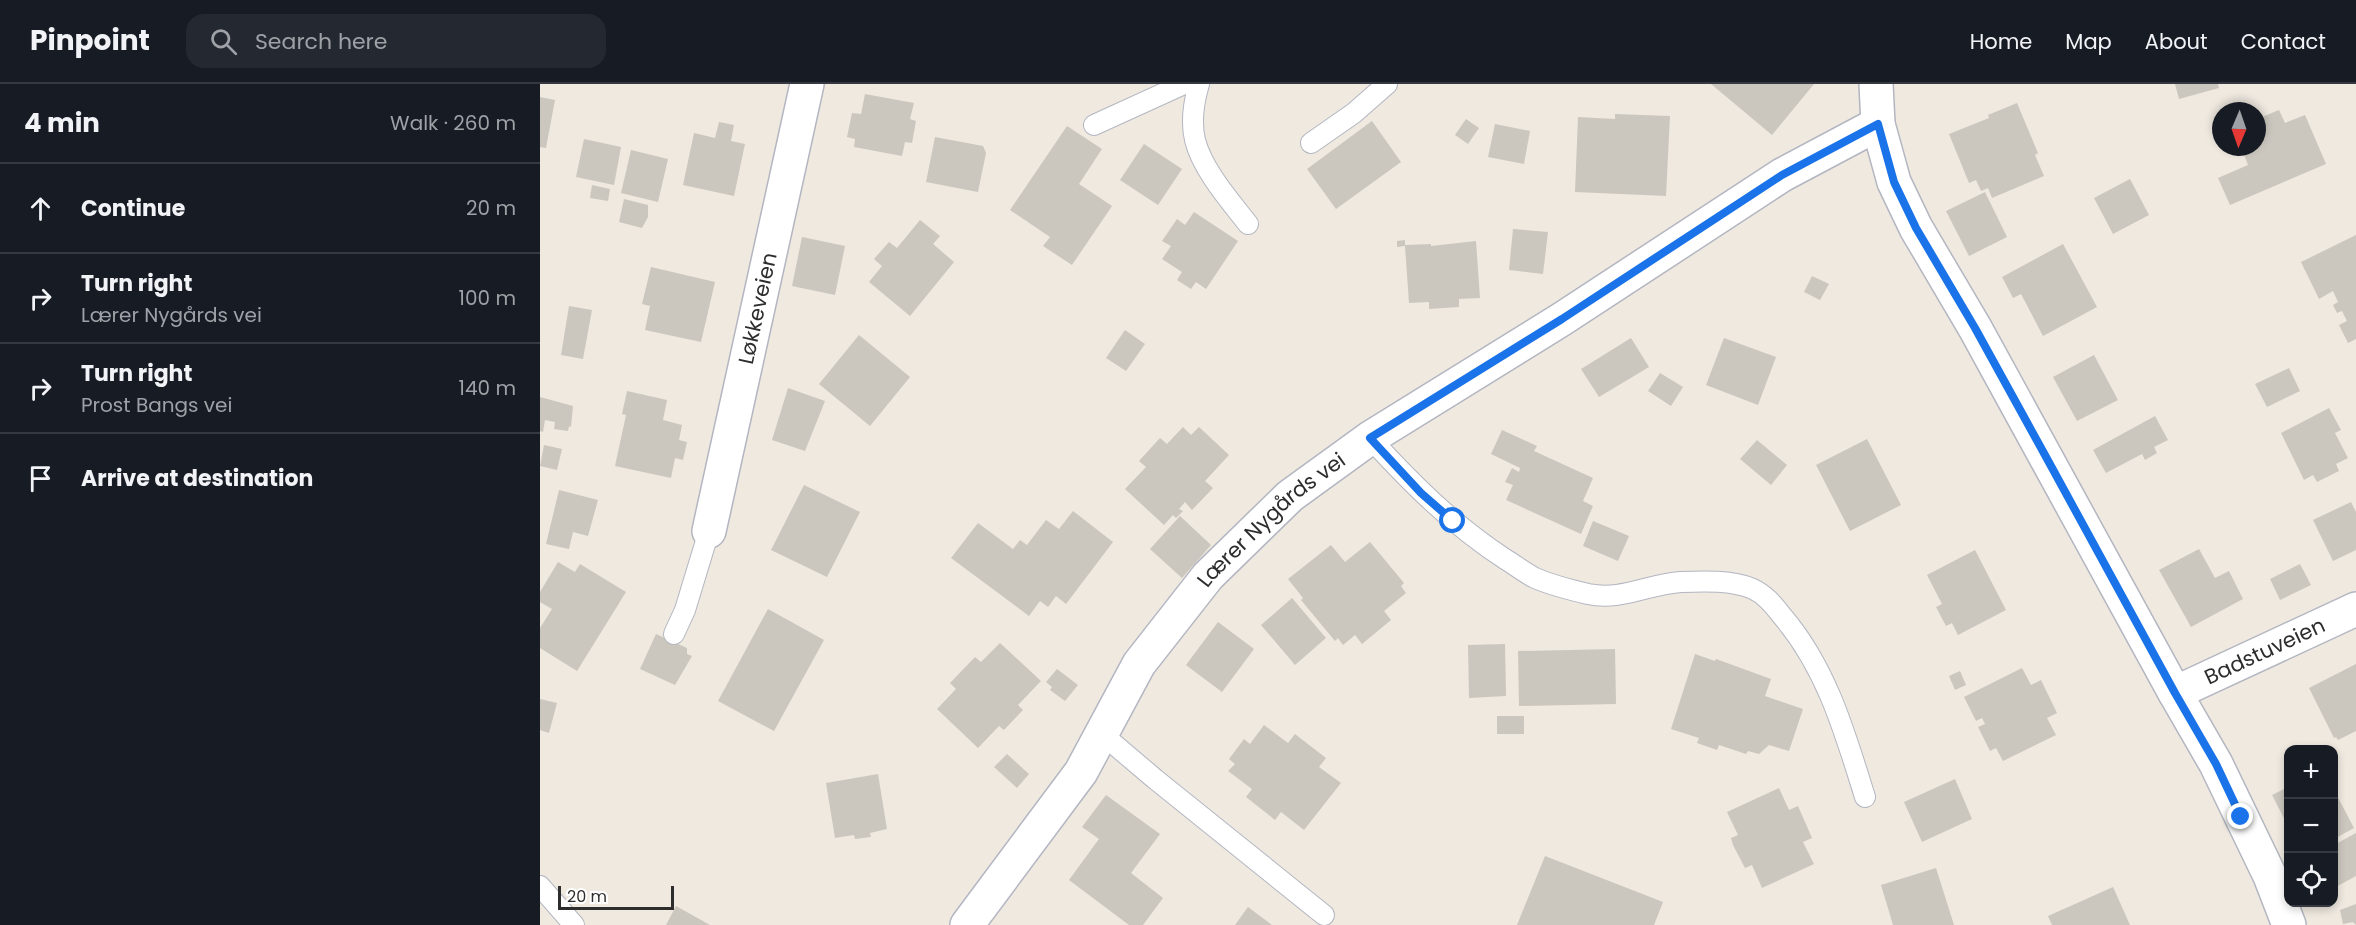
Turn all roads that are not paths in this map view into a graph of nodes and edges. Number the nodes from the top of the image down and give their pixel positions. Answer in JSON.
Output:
{"nodes":[{"id":1,"x":807,"y":84,"type":"edge"},
{"id":2,"x":1184,"y":84,"type":"edge"},
{"id":3,"x":1199,"y":84,"type":"edge"},
{"id":4,"x":1387,"y":84,"type":"edge"},
{"id":5,"x":1876,"y":84,"type":"edge"},
{"id":6,"x":1878,"y":124,"type":"junction"},
{"id":7,"x":1094,"y":125,"type":"dead end"},
{"id":8,"x":1311,"y":143,"type":"dead end"},
{"id":9,"x":1248,"y":224,"type":"dead end"},
{"id":10,"x":1370,"y":438,"type":"junction"},
{"id":11,"x":709,"y":531,"type":"joint"},
{"id":12,"x":2356,"y":609,"type":"edge"},
{"id":13,"x":674,"y":634,"type":"dead end"},
{"id":14,"x":2175,"y":693,"type":"junction"},
{"id":15,"x":1102,"y":734,"type":"junction"},
{"id":16,"x":1865,"y":797,"type":"dead end"},
{"id":17,"x":540,"y":886,"type":"edge"},
{"id":18,"x":1324,"y":915,"type":"dead end"},
{"id":19,"x":2283,"y":924,"type":"edge"},
{"id":20,"x":574,"y":925,"type":"edge"},
{"id":21,"x":968,"y":925,"type":"edge"}],
"edges":[{"from":1,"to":11,"type":"street","name":"Løkkeveien"},
{"from":2,"to":7,"type":"lane"},
{"from":3,"to":9,"type":"lane"},
{"from":4,"to":8,"type":"lane"},
{"from":5,"to":6,"type":"street"},
{"from":6,"to":10,"type":"street","name":"Lærer Nygårds vei"},
{"from":6,"to":14,"type":"street"},
{"from":10,"to":15,"type":"street","name":"Lærer Nygårds vei"},
{"from":10,"to":16,"type":"lane"},
{"from":11,"to":13,"type":"lane"},
{"from":12,"to":14,"type":"street","name":"Badstuveien"},
{"from":14,"to":19,"type":"street"},
{"from":15,"to":18,"type":"lane"},
{"from":15,"to":21,"type":"street","name":"Lærer Nygårds vei"},
{"from":17,"to":20,"type":"lane"}]}
